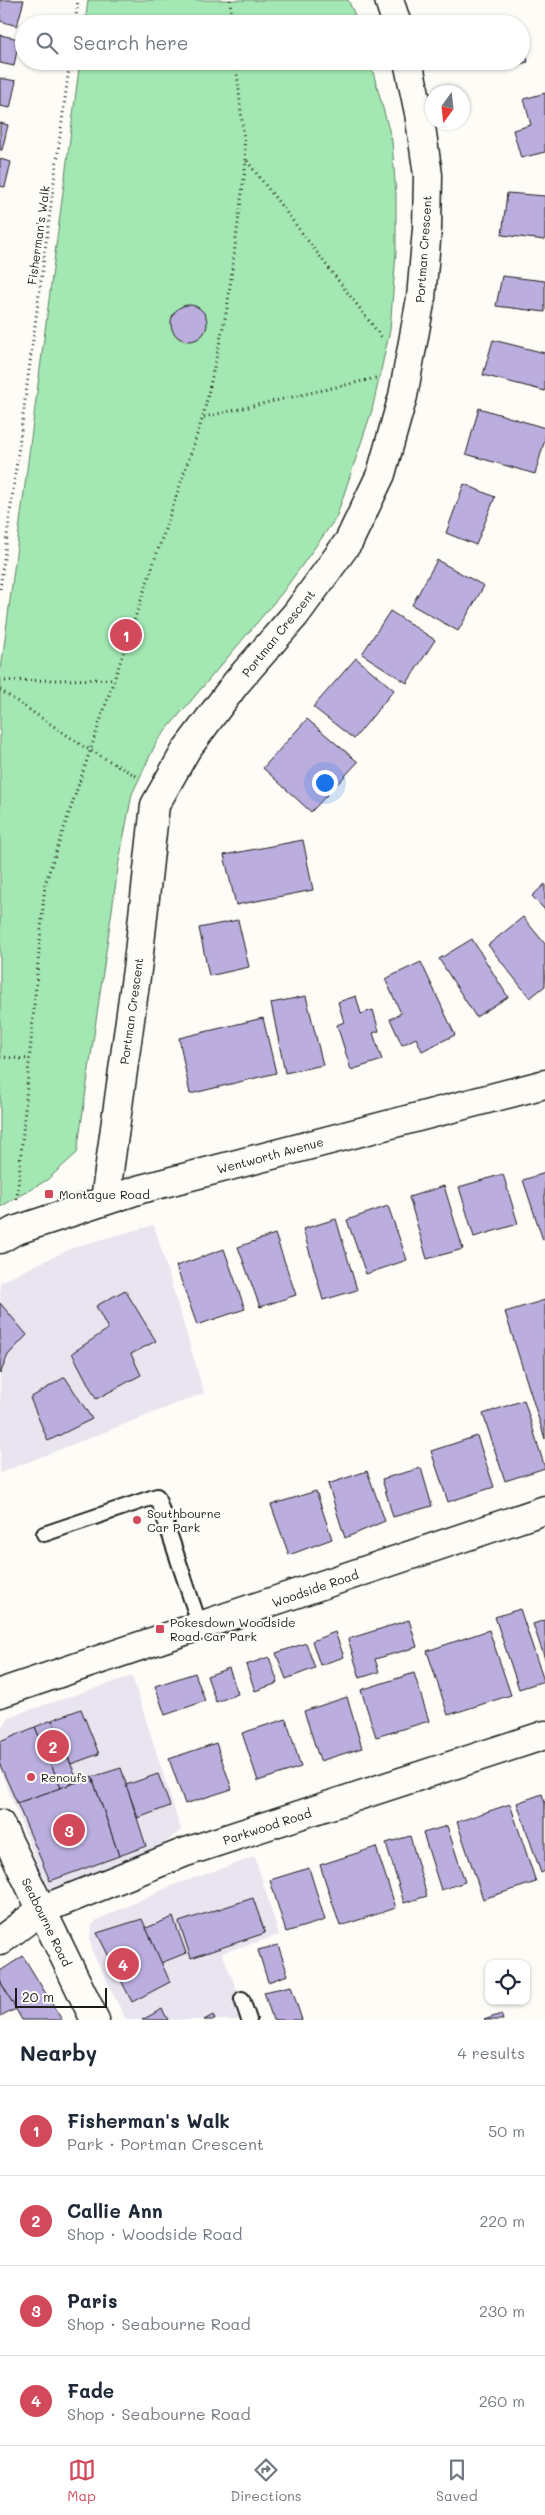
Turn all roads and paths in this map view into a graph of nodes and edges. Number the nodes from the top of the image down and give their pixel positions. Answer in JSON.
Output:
{"nodes":[{"id":1,"x":78,"y":0,"type":"edge"},
{"id":2,"x":230,"y":0,"type":"edge"},
{"id":3,"x":389,"y":0,"type":"edge"},
{"id":4,"x":76,"y":15,"type":"edge"},
{"id":5,"x":231,"y":15,"type":"edge"},
{"id":6,"x":394,"y":15,"type":"edge"},
{"id":7,"x":69,"y":70,"type":"edge"},
{"id":8,"x":237,"y":70,"type":"edge"},
{"id":9,"x":410,"y":70,"type":"edge"},
{"id":10,"x":246,"y":161,"type":"junction"},
{"id":11,"x":408,"y":371,"type":"junction"},
{"id":12,"x":203,"y":417,"type":"junction"},
{"id":13,"x":0,"y":590,"type":"edge"},
{"id":14,"x":114,"y":679,"type":"junction"},
{"id":15,"x":0,"y":681,"type":"edge"},
{"id":16,"x":0,"y":690,"type":"edge"},
{"id":17,"x":90,"y":750,"type":"junction"},
{"id":18,"x":163,"y":791,"type":"junction"},
{"id":19,"x":0,"y":1057,"type":"edge"},
{"id":20,"x":28,"y":1059,"type":"junction"},
{"id":21,"x":545,"y":1084,"type":"edge"},
{"id":22,"x":105,"y":1200,"type":"junction"},
{"id":23,"x":7,"y":1235,"type":"edge"},
{"id":24,"x":545,"y":1510,"type":"edge"},
{"id":25,"x":44,"y":1534,"type":"dead end"},
{"id":26,"x":200,"y":1626,"type":"junction"},
{"id":27,"x":0,"y":1694,"type":"edge"},
{"id":28,"x":545,"y":1735,"type":"edge"},
{"id":29,"x":0,"y":1824,"type":"edge"},
{"id":30,"x":42,"y":1910,"type":"junction"},
{"id":31,"x":0,"y":1941,"type":"edge"},
{"id":32,"x":242,"y":1999,"type":"dead end"},
{"id":33,"x":95,"y":2020,"type":"edge"},
{"id":34,"x":249,"y":2020,"type":"edge"}],
"edges":[{"from":1,"to":4,"type":"path"},
{"from":2,"to":5,"type":"path"},
{"from":3,"to":6,"type":"street"},
{"from":7,"to":13,"type":"path","name":"Fisherman's Walk"},
{"from":8,"to":10,"type":"path"},
{"from":9,"to":11,"type":"street","name":"Portman Crescent"},
{"from":10,"to":11,"type":"path"},
{"from":10,"to":12,"type":"path"},
{"from":11,"to":12,"type":"path"},
{"from":11,"to":18,"type":"street","name":"Portman Crescent"},
{"from":12,"to":14,"type":"path"},
{"from":14,"to":15,"type":"path"},
{"from":14,"to":17,"type":"path"},
{"from":16,"to":17,"type":"path"},
{"from":17,"to":18,"type":"path"},
{"from":17,"to":20,"type":"path"},
{"from":18,"to":22,"type":"street","name":"Portman Crescent"},
{"from":19,"to":20,"type":"path"},
{"from":20,"to":23,"type":"path"},
{"from":21,"to":22,"type":"street","name":"Wentworth Avenue"},
{"from":22,"to":23,"type":"street","name":"Wentworth Avenue"},
{"from":24,"to":26,"type":"street","name":"Woodside Road"},
{"from":25,"to":26,"type":"lane"},
{"from":26,"to":27,"type":"street","name":"Woodside Road"},
{"from":28,"to":30,"type":"street","name":"Parkwood Road"},
{"from":29,"to":30,"type":"street","name":"Seabourne Road"},
{"from":30,"to":31,"type":"street","name":"Parkwood Road"},
{"from":30,"to":33,"type":"street","name":"Seabourne Road"},
{"from":32,"to":34,"type":"lane"}]}
